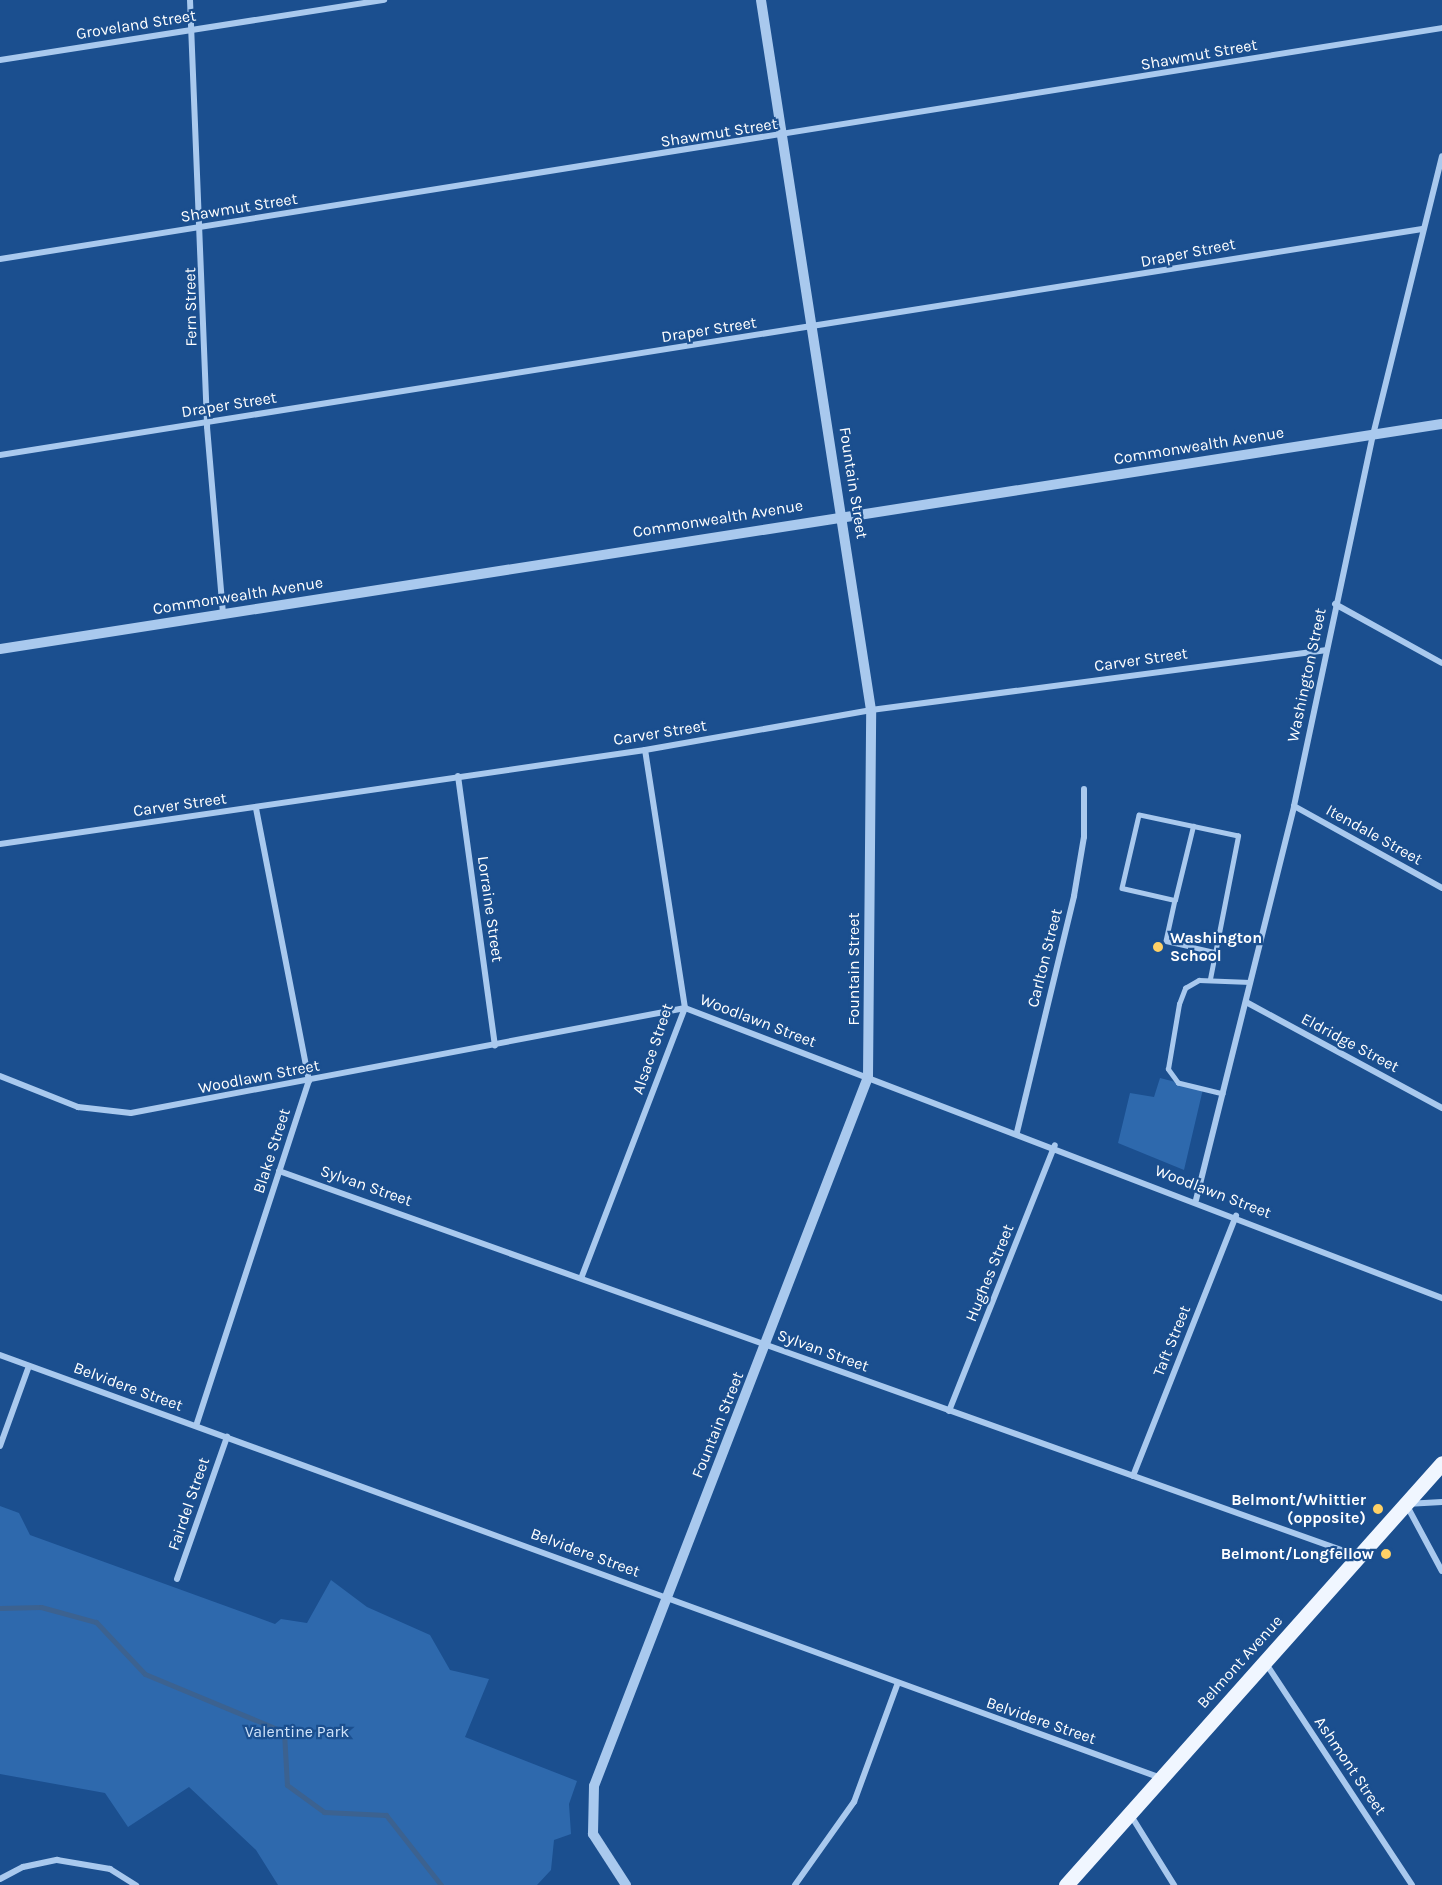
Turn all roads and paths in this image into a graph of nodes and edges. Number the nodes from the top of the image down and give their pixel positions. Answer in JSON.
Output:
{"nodes":[{"id":1,"x":190,"y":0,"type":"edge"},
{"id":2,"x":384,"y":0,"type":"edge"},
{"id":3,"x":761,"y":0,"type":"edge"},
{"id":4,"x":1442,"y":28,"type":"edge"},
{"id":5,"x":191,"y":30,"type":"junction"},
{"id":6,"x":0,"y":60,"type":"edge"},
{"id":7,"x":782,"y":137,"type":"junction"},
{"id":8,"x":1442,"y":156,"type":"edge"},
{"id":9,"x":203,"y":228,"type":"junction"},
{"id":10,"x":1422,"y":229,"type":"junction"},
{"id":11,"x":0,"y":259,"type":"edge"},
{"id":12,"x":814,"y":327,"type":"junction"},
{"id":13,"x":207,"y":422,"type":"junction"},
{"id":14,"x":1442,"y":424,"type":"edge"},
{"id":15,"x":1373,"y":435,"type":"junction"},
{"id":16,"x":0,"y":455,"type":"edge"},
{"id":17,"x":843,"y":514,"type":"junction"},
{"id":18,"x":1335,"y":604,"type":"junction"},
{"id":19,"x":223,"y":613,"type":"junction"},
{"id":20,"x":0,"y":649,"type":"edge"},
{"id":21,"x":1325,"y":650,"type":"junction"},
{"id":22,"x":1442,"y":663,"type":"edge"},
{"id":23,"x":871,"y":710,"type":"junction"},
{"id":24,"x":645,"y":750,"type":"junction"},
{"id":25,"x":458,"y":776,"type":"junction"},
{"id":26,"x":1084,"y":789,"type":"dead end"},
{"id":27,"x":1294,"y":806,"type":"junction"},
{"id":28,"x":256,"y":808,"type":"junction"},
{"id":29,"x":1193,"y":826,"type":"junction"},
{"id":30,"x":0,"y":844,"type":"edge"},
{"id":31,"x":1442,"y":888,"type":"edge"},
{"id":32,"x":1175,"y":900,"type":"junction"},
{"id":33,"x":1215,"y":952,"type":"junction"},
{"id":34,"x":1210,"y":979,"type":"junction"},
{"id":35,"x":1250,"y":982,"type":"junction"},
{"id":36,"x":1246,"y":1002,"type":"junction"},
{"id":37,"x":686,"y":1008,"type":"junction"},
{"id":38,"x":495,"y":1045,"type":"junction"},
{"id":39,"x":0,"y":1076,"type":"edge"},
{"id":40,"x":868,"y":1077,"type":"junction"},
{"id":41,"x":309,"y":1081,"type":"junction"},
{"id":42,"x":1223,"y":1094,"type":"junction"},
{"id":43,"x":1442,"y":1108,"type":"edge"},
{"id":44,"x":1017,"y":1132,"type":"junction"},
{"id":45,"x":1055,"y":1145,"type":"junction"},
{"id":46,"x":279,"y":1171,"type":"junction"},
{"id":47,"x":1196,"y":1200,"type":"junction"},
{"id":48,"x":1236,"y":1216,"type":"junction"},
{"id":49,"x":582,"y":1276,"type":"junction"},
{"id":50,"x":1442,"y":1298,"type":"edge"},
{"id":51,"x":766,"y":1344,"type":"junction"},
{"id":52,"x":0,"y":1355,"type":"edge"},
{"id":53,"x":29,"y":1366,"type":"junction"},
{"id":54,"x":949,"y":1411,"type":"junction"},
{"id":55,"x":196,"y":1426,"type":"junction"},
{"id":56,"x":227,"y":1437,"type":"junction"},
{"id":57,"x":0,"y":1446,"type":"edge"},
{"id":58,"x":1442,"y":1463,"type":"edge"},
{"id":59,"x":1133,"y":1476,"type":"junction"},
{"id":60,"x":1442,"y":1502,"type":"edge"},
{"id":61,"x":1406,"y":1504,"type":"junction"},
{"id":62,"x":1358,"y":1556,"type":"junction"},
{"id":63,"x":1442,"y":1571,"type":"edge"},
{"id":64,"x":177,"y":1579,"type":"dead end"},
{"id":65,"x":666,"y":1597,"type":"junction"},
{"id":66,"x":1264,"y":1661,"type":"junction"},
{"id":67,"x":897,"y":1685,"type":"junction"},
{"id":68,"x":1161,"y":1778,"type":"junction"},
{"id":69,"x":1129,"y":1813,"type":"junction"},
{"id":70,"x":0,"y":1879,"type":"edge"},
{"id":71,"x":136,"y":1885,"type":"edge"},
{"id":72,"x":626,"y":1885,"type":"edge"},
{"id":73,"x":795,"y":1885,"type":"edge"},
{"id":74,"x":1066,"y":1885,"type":"edge"},
{"id":75,"x":1174,"y":1885,"type":"edge"},
{"id":76,"x":1412,"y":1885,"type":"edge"}],
"edges":[{"from":1,"to":5,"type":"street","name":"Fern Street"},
{"from":2,"to":5,"type":"street","name":"Groveland Street"},
{"from":3,"to":7,"type":"street","name":"Fountain Street"},
{"from":4,"to":7,"type":"street","name":"Shawmut Street"},
{"from":5,"to":6,"type":"street","name":"Groveland Street"},
{"from":5,"to":9,"type":"street","name":"Fern Street"},
{"from":7,"to":9,"type":"street","name":"Shawmut Street"},
{"from":7,"to":12,"type":"street","name":"Fountain Street"},
{"from":8,"to":10,"type":"street","name":"Washington Street"},
{"from":9,"to":11,"type":"street","name":"Shawmut Street"},
{"from":9,"to":13,"type":"street","name":"Fern Street"},
{"from":10,"to":12,"type":"street","name":"Draper Street"},
{"from":10,"to":15,"type":"street","name":"Washington Street"},
{"from":12,"to":13,"type":"street","name":"Draper Street"},
{"from":12,"to":17,"type":"street","name":"Fountain Street"},
{"from":13,"to":16,"type":"street","name":"Draper Street"},
{"from":13,"to":19,"type":"street","name":"Fern Street"},
{"from":14,"to":15,"type":"street","name":"Commonwealth Avenue"},
{"from":15,"to":17,"type":"street","name":"Commonwealth Avenue"},
{"from":15,"to":18,"type":"street","name":"Washington Street"},
{"from":17,"to":19,"type":"street","name":"Commonwealth Avenue"},
{"from":17,"to":23,"type":"street","name":"Fountain Street"},
{"from":18,"to":21,"type":"street","name":"Washington Street"},
{"from":18,"to":22,"type":"street"},
{"from":19,"to":20,"type":"street","name":"Commonwealth Avenue"},
{"from":21,"to":23,"type":"street","name":"Carver Street"},
{"from":21,"to":27,"type":"street","name":"Washington Street"},
{"from":23,"to":24,"type":"street","name":"Carver Street"},
{"from":23,"to":40,"type":"street","name":"Fountain Street"},
{"from":24,"to":25,"type":"street","name":"Carver Street"},
{"from":24,"to":37,"type":"street","name":"Alsace Street"},
{"from":25,"to":28,"type":"street","name":"Carver Street"},
{"from":25,"to":38,"type":"street","name":"Lorraine Street"},
{"from":26,"to":44,"type":"street","name":"Carlton Street"},
{"from":27,"to":31,"type":"street","name":"Itendale Street"},
{"from":27,"to":35,"type":"street","name":"Washington Street"},
{"from":28,"to":30,"type":"street","name":"Carver Street"},
{"from":28,"to":41,"type":"street","name":"Blake Street"},
{"from":29,"to":32,"type":"lane"},
{"from":29,"to":32,"type":"lane"},
{"from":29,"to":33,"type":"lane"},
{"from":32,"to":33,"type":"lane"},
{"from":33,"to":34,"type":"lane"},
{"from":34,"to":35,"type":"lane"},
{"from":34,"to":42,"type":"lane"},
{"from":35,"to":36,"type":"street","name":"Washington Street"},
{"from":36,"to":42,"type":"street","name":"Washington Street"},
{"from":36,"to":43,"type":"street","name":"Eldridge Street"},
{"from":37,"to":38,"type":"street","name":"Woodlawn Street"},
{"from":37,"to":40,"type":"street","name":"Woodlawn Street"},
{"from":37,"to":49,"type":"street","name":"Alsace Street"},
{"from":38,"to":41,"type":"street","name":"Woodlawn Street"},
{"from":39,"to":41,"type":"street","name":"Woodlawn Street"},
{"from":40,"to":44,"type":"street","name":"Woodlawn Street"},
{"from":40,"to":51,"type":"street","name":"Fountain Street"},
{"from":41,"to":46,"type":"street","name":"Blake Street"},
{"from":42,"to":47,"type":"street","name":"Washington Street"},
{"from":44,"to":45,"type":"street","name":"Woodlawn Street"},
{"from":45,"to":47,"type":"street","name":"Woodlawn Street"},
{"from":45,"to":54,"type":"street","name":"Hughes Street"},
{"from":46,"to":49,"type":"street","name":"Sylvan Street"},
{"from":46,"to":55,"type":"street","name":"Blake Street"},
{"from":47,"to":48,"type":"street","name":"Woodlawn Street"},
{"from":48,"to":50,"type":"street","name":"Woodlawn Street"},
{"from":48,"to":59,"type":"street","name":"Taft Street"},
{"from":49,"to":51,"type":"street","name":"Sylvan Street"},
{"from":51,"to":54,"type":"street","name":"Sylvan Street"},
{"from":51,"to":65,"type":"street","name":"Fountain Street"},
{"from":52,"to":53,"type":"street","name":"Belvidere Street"},
{"from":53,"to":55,"type":"street","name":"Belvidere Street"},
{"from":53,"to":57,"type":"street"},
{"from":54,"to":59,"type":"street","name":"Sylvan Street"},
{"from":55,"to":56,"type":"street","name":"Belvidere Street"},
{"from":56,"to":64,"type":"street","name":"Fairdel Street"},
{"from":56,"to":65,"type":"street","name":"Belvidere Street"},
{"from":58,"to":61,"type":"main road","name":"Belmont Avenue"},
{"from":59,"to":62,"type":"street","name":"Sylvan Street"},
{"from":60,"to":61,"type":"street"},
{"from":61,"to":62,"type":"main road","name":"Belmont Avenue"},
{"from":61,"to":63,"type":"street"},
{"from":62,"to":66,"type":"main road","name":"Belmont Avenue"},
{"from":65,"to":67,"type":"street","name":"Belvidere Street"},
{"from":65,"to":72,"type":"street","name":"Fountain Street"},
{"from":66,"to":68,"type":"main road","name":"Belmont Avenue"},
{"from":66,"to":76,"type":"street","name":"Ashmont Street"},
{"from":67,"to":68,"type":"street","name":"Belvidere Street"},
{"from":67,"to":73,"type":"street"},
{"from":68,"to":69,"type":"main road","name":"Belmont Avenue"},
{"from":69,"to":74,"type":"main road","name":"Belmont Avenue"},
{"from":69,"to":75,"type":"street"},
{"from":70,"to":71,"type":"street"}]}
